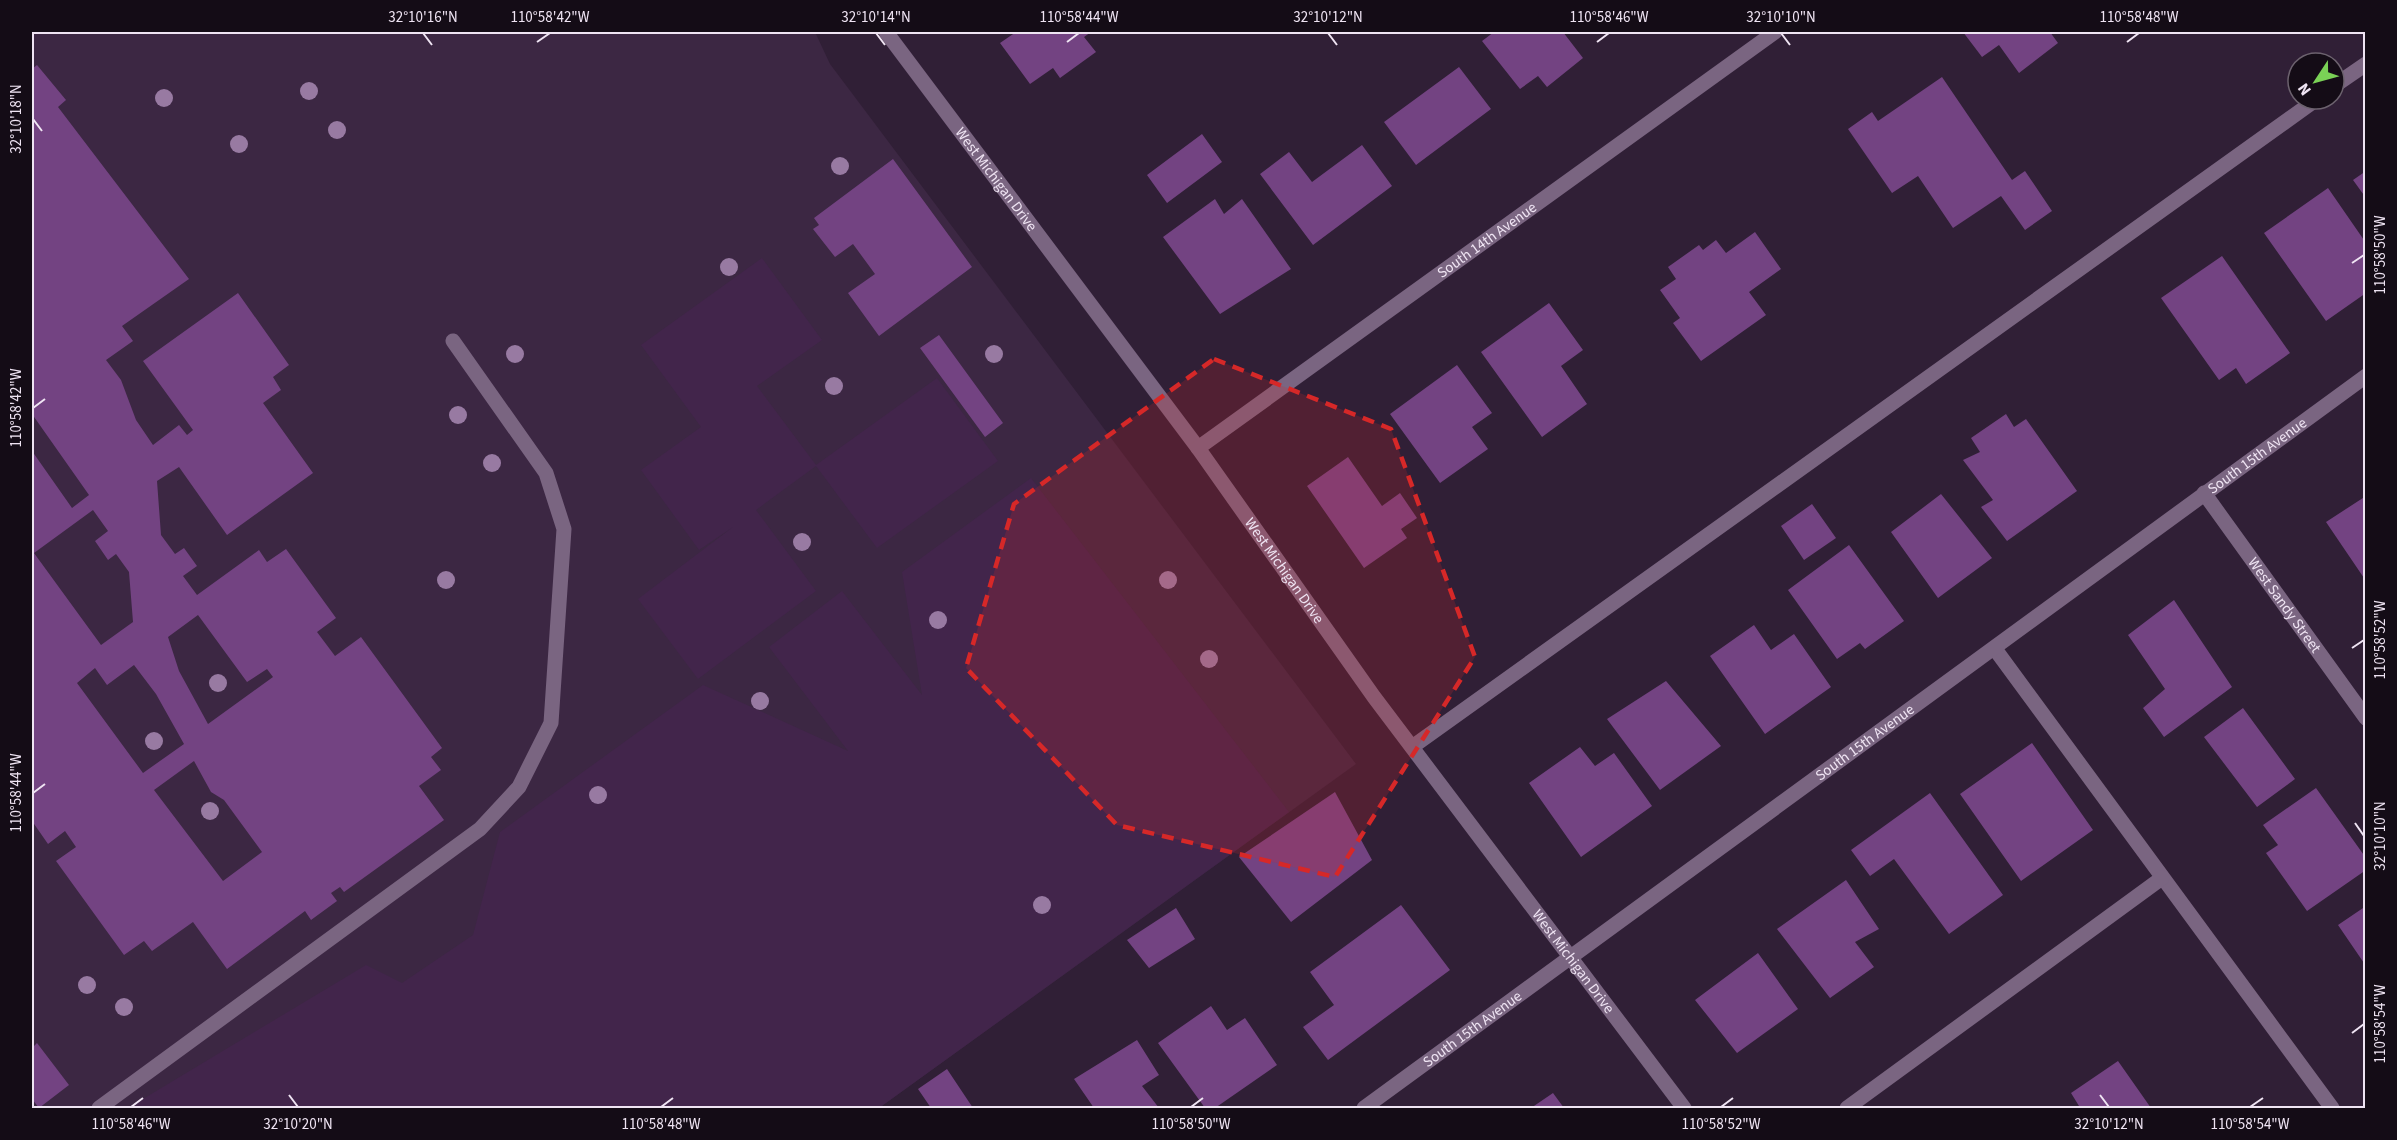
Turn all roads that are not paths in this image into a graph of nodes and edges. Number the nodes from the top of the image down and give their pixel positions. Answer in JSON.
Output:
{"nodes":[{"id":1,"x":886,"y":32,"type":"edge"},
{"id":2,"x":1775,"y":32,"type":"edge"},
{"id":3,"x":2366,"y":64,"type":"edge"},
{"id":4,"x":2346,"y":78,"type":"edge"},
{"id":5,"x":2300,"y":111,"type":"edge"},
{"id":6,"x":453,"y":341,"type":"dead end"},
{"id":7,"x":2366,"y":376,"type":"edge"},
{"id":8,"x":1198,"y":448,"type":"junction"},
{"id":9,"x":2204,"y":493,"type":"junction"},
{"id":10,"x":1995,"y":649,"type":"junction"},
{"id":11,"x":2366,"y":718,"type":"edge"},
{"id":12,"x":1412,"y":747,"type":"junction"},
{"id":13,"x":2162,"y":878,"type":"junction"},
{"id":14,"x":1572,"y":959,"type":"junction"},
{"id":15,"x":99,"y":1108,"type":"edge"},
{"id":16,"x":1364,"y":1108,"type":"edge"},
{"id":17,"x":1684,"y":1108,"type":"edge"},
{"id":18,"x":1847,"y":1108,"type":"edge"},
{"id":19,"x":2332,"y":1108,"type":"edge"}],
"edges":[{"from":1,"to":8,"type":"street","name":"West Michigan Drive"},
{"from":2,"to":8,"type":"street","name":"South 14th Avenue"},
{"from":3,"to":4,"type":"street"},
{"from":5,"to":12,"type":"street"},
{"from":6,"to":15,"type":"street"},
{"from":7,"to":9,"type":"street","name":"South 15th Avenue"},
{"from":8,"to":12,"type":"street","name":"West Michigan Drive"},
{"from":9,"to":10,"type":"street","name":"South 15th Avenue"},
{"from":9,"to":11,"type":"street","name":"West Sandy Street"},
{"from":10,"to":13,"type":"street"},
{"from":10,"to":14,"type":"street","name":"South 15th Avenue"},
{"from":12,"to":14,"type":"street","name":"West Michigan Drive"},
{"from":13,"to":18,"type":"street"},
{"from":13,"to":19,"type":"street"},
{"from":14,"to":16,"type":"street","name":"South 15th Avenue"},
{"from":14,"to":17,"type":"street","name":"West Michigan Drive"}]}
